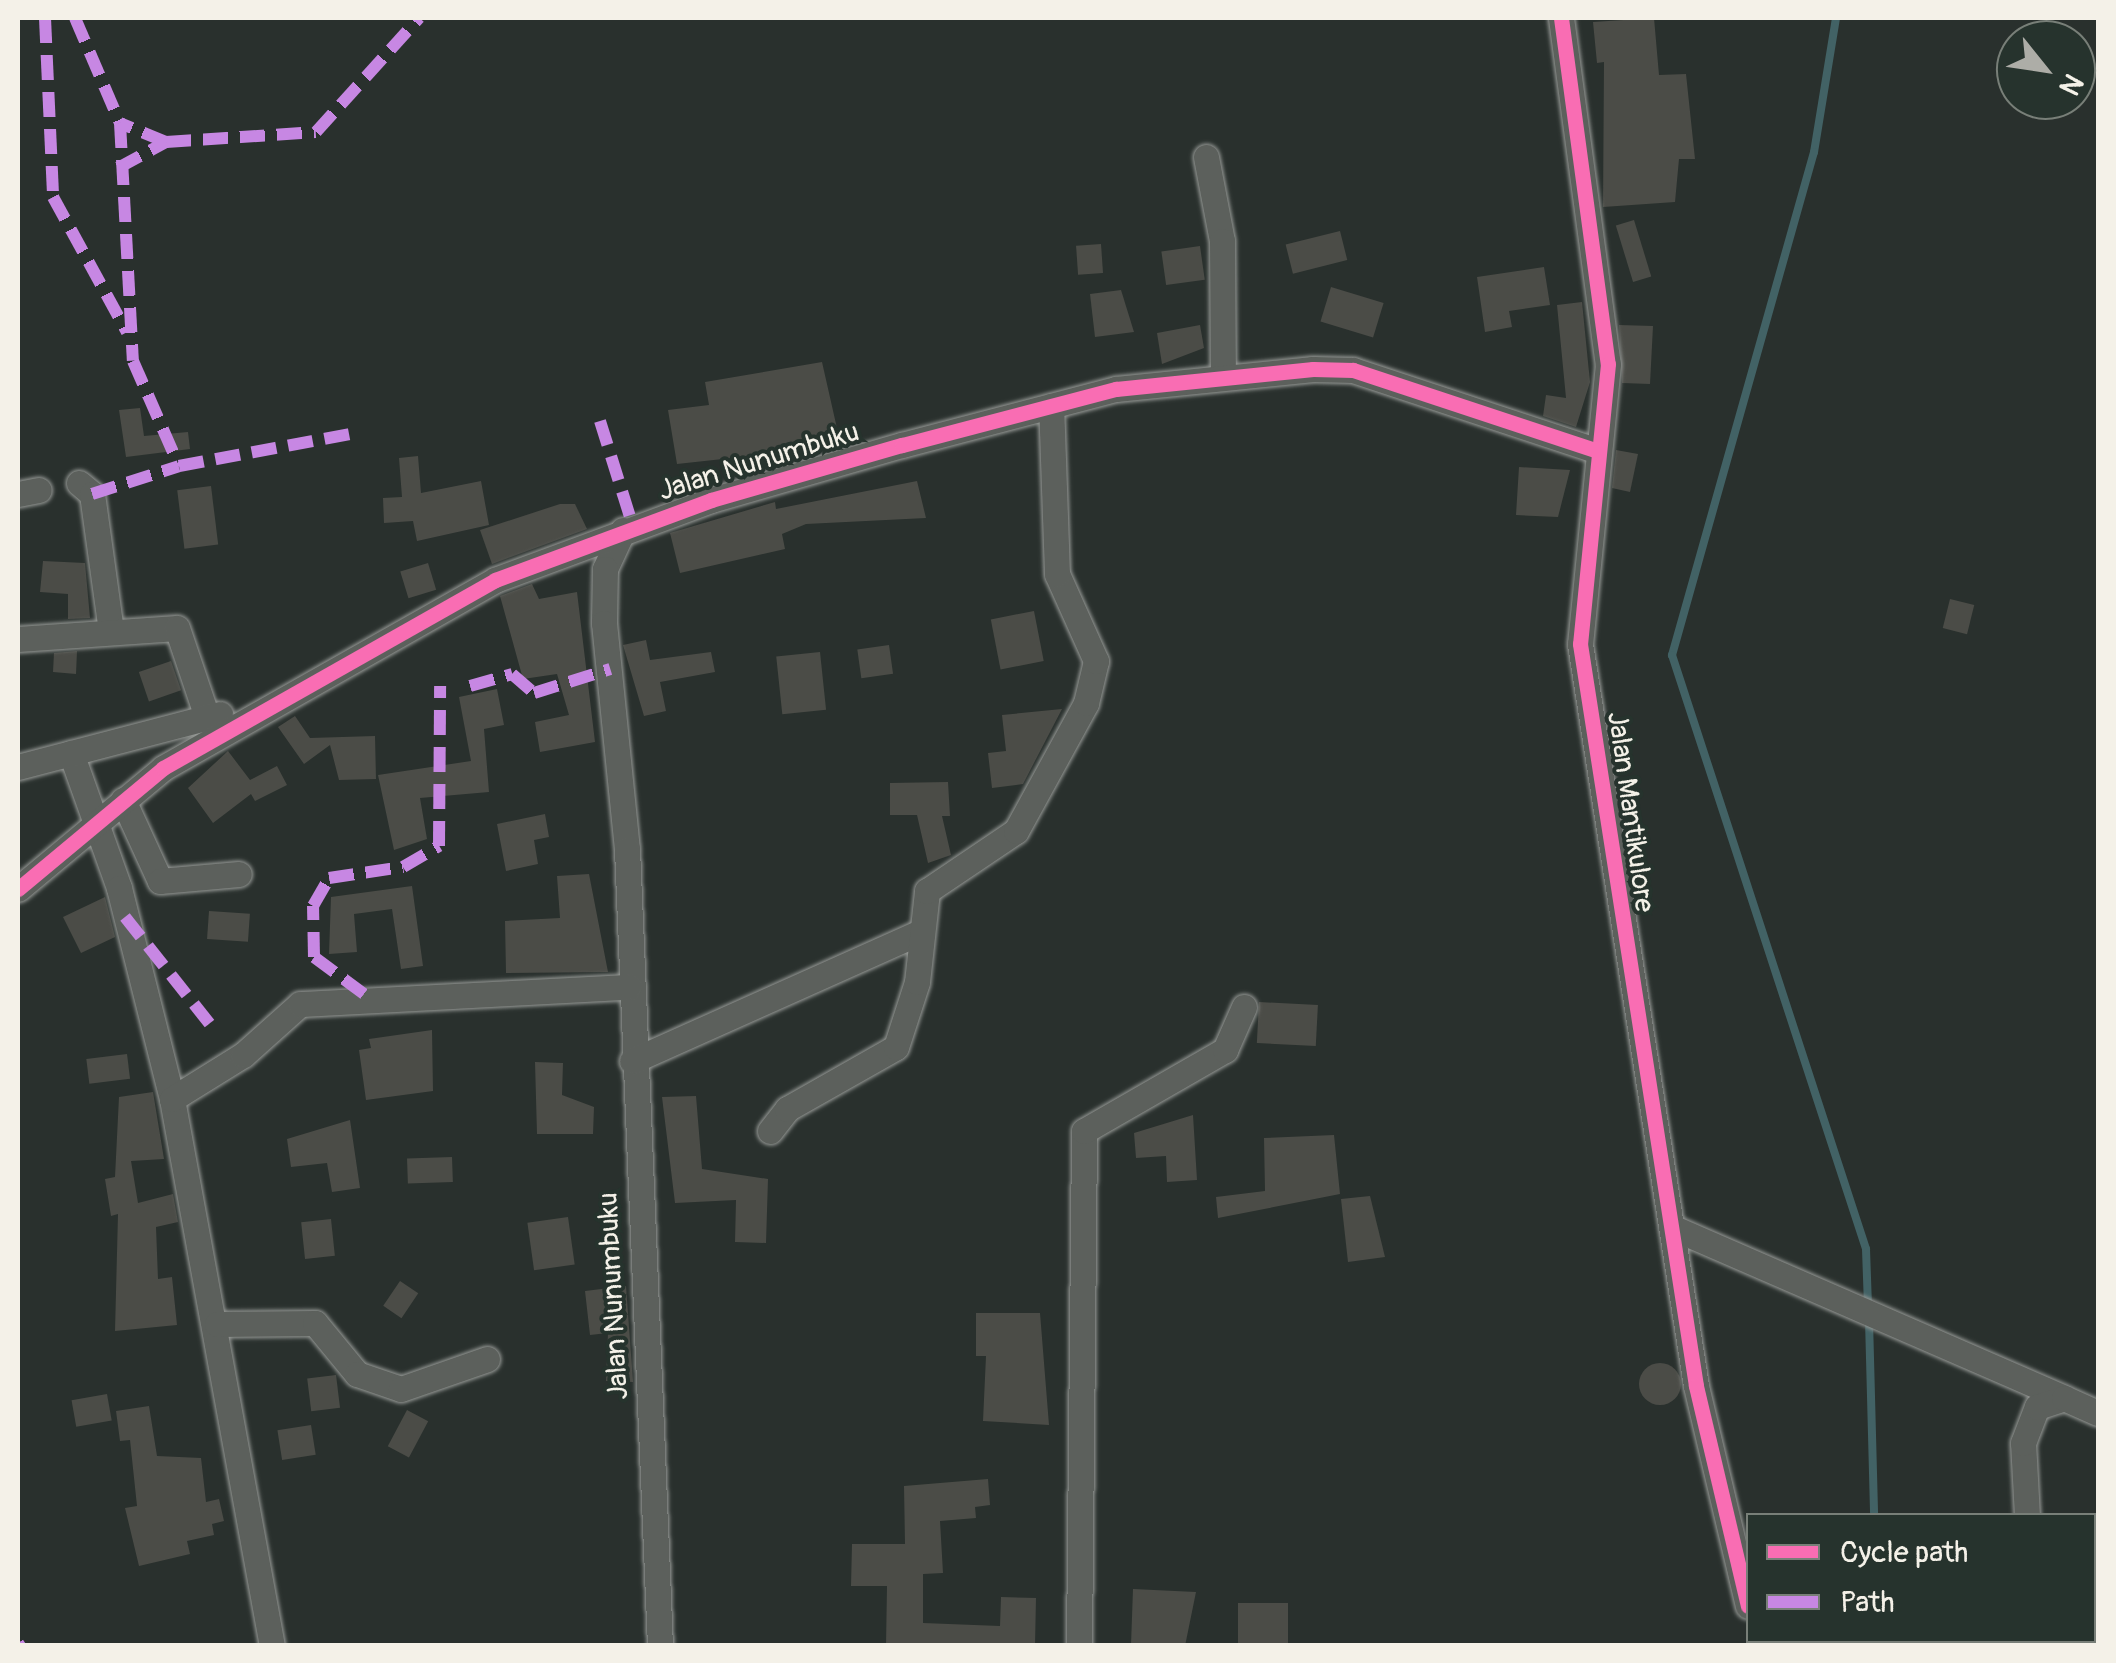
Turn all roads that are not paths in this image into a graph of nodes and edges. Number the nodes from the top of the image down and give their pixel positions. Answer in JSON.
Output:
{"nodes":[{"id":1,"x":1560,"y":18,"type":"edge"},
{"id":2,"x":1206,"y":157,"type":"dead end"},
{"id":3,"x":1224,"y":374,"type":"junction"},
{"id":4,"x":1051,"y":406,"type":"junction"},
{"id":5,"x":1598,"y":451,"type":"junction"},
{"id":6,"x":79,"y":483,"type":"dead end"},
{"id":7,"x":624,"y":530,"type":"junction"},
{"id":8,"x":111,"y":631,"type":"junction"},
{"id":9,"x":18,"y":639,"type":"edge"},
{"id":10,"x":206,"y":714,"type":"junction"},
{"id":11,"x":250,"y":715,"type":"junction"},
{"id":12,"x":70,"y":753,"type":"junction"},
{"id":13,"x":18,"y":767,"type":"edge"},
{"id":14,"x":123,"y":800,"type":"junction"},
{"id":15,"x":92,"y":826,"type":"junction"},
{"id":16,"x":240,"y":874,"type":"dead end"},
{"id":17,"x":18,"y":890,"type":"edge"},
{"id":18,"x":916,"y":934,"type":"junction"},
{"id":19,"x":629,"y":987,"type":"junction"},
{"id":20,"x":1244,"y":1008,"type":"dead end"},
{"id":21,"x":632,"y":1062,"type":"junction"},
{"id":22,"x":172,"y":1099,"type":"junction"},
{"id":23,"x":770,"y":1131,"type":"dead end"},
{"id":24,"x":1676,"y":1230,"type":"junction"},
{"id":25,"x":217,"y":1324,"type":"junction"},
{"id":26,"x":486,"y":1359,"type":"dead end"},
{"id":27,"x":2064,"y":1398,"type":"junction"},
{"id":28,"x":2098,"y":1414,"type":"edge"},
{"id":29,"x":2027,"y":1513,"type":"edge"},
{"id":30,"x":1746,"y":1598,"type":"edge"},
{"id":31,"x":272,"y":1646,"type":"edge"},
{"id":32,"x":660,"y":1646,"type":"edge"},
{"id":33,"x":1080,"y":1646,"type":"edge"}],
"edges":[{"from":1,"to":5,"type":"street","name":"Jalan Mantikulore"},
{"from":2,"to":3,"type":"street"},
{"from":3,"to":4,"type":"street","name":"Jalan Nunumbuku"},
{"from":3,"to":5,"type":"street","name":"Jalan Nunumbuku"},
{"from":4,"to":7,"type":"street","name":"Jalan Nunumbuku"},
{"from":4,"to":18,"type":"street"},
{"from":5,"to":24,"type":"street","name":"Jalan Mantikulore"},
{"from":6,"to":8,"type":"street"},
{"from":7,"to":11,"type":"street","name":"Jalan Nunumbuku"},
{"from":7,"to":19,"type":"street","name":"Jalan Nunumbuku"},
{"from":8,"to":9,"type":"street"},
{"from":8,"to":10,"type":"street"},
{"from":10,"to":11,"type":"street"},
{"from":10,"to":12,"type":"street"},
{"from":11,"to":14,"type":"street","name":"Jalan Nunumbuku"},
{"from":12,"to":13,"type":"street"},
{"from":12,"to":15,"type":"street"},
{"from":14,"to":15,"type":"street","name":"Jalan Nunumbuku"},
{"from":14,"to":16,"type":"street"},
{"from":15,"to":17,"type":"street","name":"Jalan Nunumbuku"},
{"from":15,"to":22,"type":"street"},
{"from":18,"to":21,"type":"street"},
{"from":18,"to":23,"type":"street"},
{"from":19,"to":21,"type":"street","name":"Jalan Nunumbuku"},
{"from":19,"to":22,"type":"street"},
{"from":20,"to":33,"type":"street"},
{"from":21,"to":32,"type":"street","name":"Jalan Nunumbuku"},
{"from":22,"to":25,"type":"street"},
{"from":24,"to":27,"type":"street"},
{"from":24,"to":30,"type":"street","name":"Jalan Mantikulore"},
{"from":25,"to":26,"type":"street"},
{"from":25,"to":31,"type":"street"},
{"from":27,"to":28,"type":"street"},
{"from":27,"to":29,"type":"street"}]}
